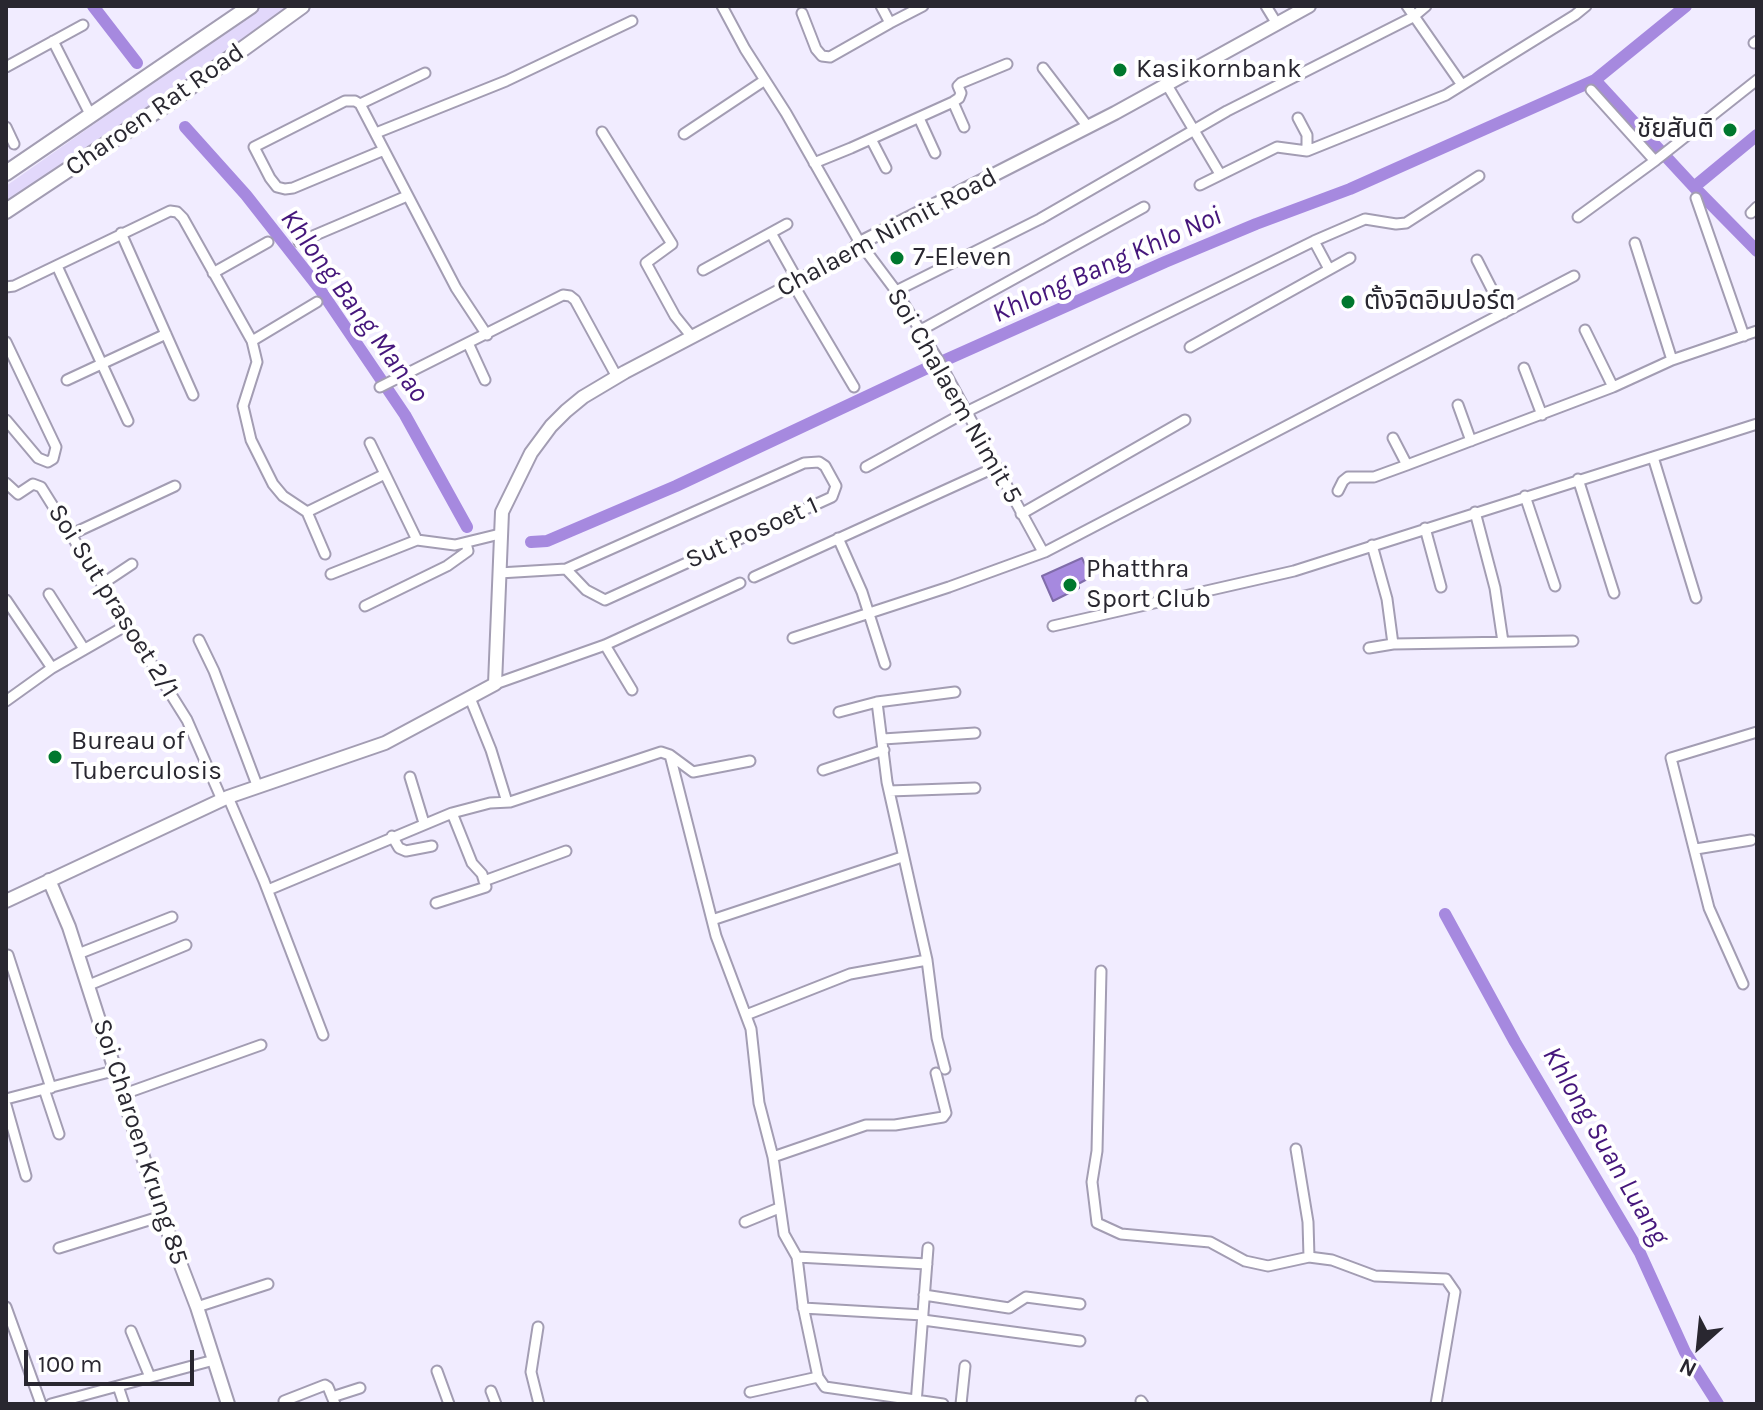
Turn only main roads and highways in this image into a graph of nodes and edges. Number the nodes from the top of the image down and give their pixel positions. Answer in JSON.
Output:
{"nodes":[{"id":1,"x":251,"y":6,"type":"edge"},
{"id":2,"x":302,"y":6,"type":"edge"},
{"id":3,"x":6,"y":173,"type":"edge"},
{"id":4,"x":6,"y":211,"type":"edge"}],
"edges":[{"from":1,"to":3,"type":"main road","name":"Charoen Rat Road"},
{"from":2,"to":4,"type":"main road","name":"Charoen Rat Road"}]}
